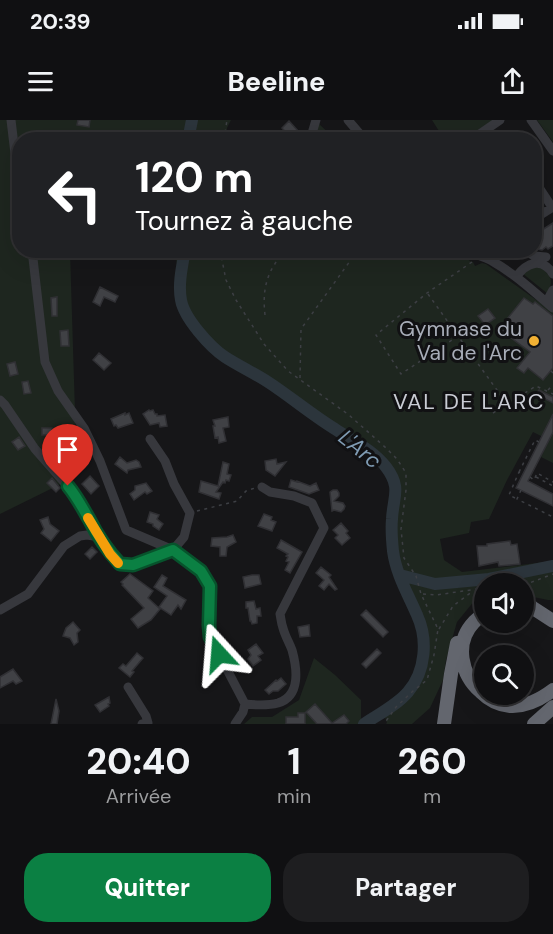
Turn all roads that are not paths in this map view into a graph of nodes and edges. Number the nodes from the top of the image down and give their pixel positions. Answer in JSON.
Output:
{"nodes":[{"id":1,"x":348,"y":120,"type":"edge"},
{"id":2,"x":500,"y":120,"type":"edge"},
{"id":3,"x":358,"y":132,"type":"edge"},
{"id":4,"x":483,"y":132,"type":"edge"},
{"id":5,"x":553,"y":133,"type":"edge"},
{"id":6,"x":542,"y":135,"type":"edge"},
{"id":7,"x":544,"y":138,"type":"junction"},
{"id":8,"x":553,"y":151,"type":"edge"},
{"id":9,"x":542,"y":191,"type":"edge"},
{"id":10,"x":553,"y":207,"type":"edge"},
{"id":11,"x":542,"y":257,"type":"edge"},
{"id":12,"x":546,"y":257,"type":"dead end"},
{"id":13,"x":33,"y":258,"type":"edge"},
{"id":14,"x":486,"y":258,"type":"edge"},
{"id":15,"x":497,"y":258,"type":"edge"},
{"id":16,"x":499,"y":265,"type":"junction"},
{"id":17,"x":553,"y":274,"type":"edge"},
{"id":18,"x":516,"y":277,"type":"junction"},
{"id":19,"x":553,"y":290,"type":"edge"},
{"id":20,"x":551,"y":307,"type":"edge"},
{"id":21,"x":0,"y":400,"type":"edge"},
{"id":22,"x":150,"y":439,"type":"dead end"},
{"id":23,"x":262,"y":487,"type":"road end"},
{"id":24,"x":100,"y":537,"type":"junction"},
{"id":25,"x":173,"y":550,"type":"junction"},
{"id":26,"x":534,"y":603,"type":"edge"},
{"id":27,"x":534,"y":609,"type":"edge"},
{"id":28,"x":0,"y":610,"type":"edge"},
{"id":29,"x":553,"y":613,"type":"edge"},
{"id":30,"x":474,"y":615,"type":"edge"},
{"id":31,"x":474,"y":621,"type":"edge"},
{"id":32,"x":553,"y":621,"type":"edge"},
{"id":33,"x":128,"y":687,"type":"dead end"},
{"id":34,"x":553,"y":690,"type":"edge"},
{"id":35,"x":244,"y":704,"type":"junction"},
{"id":36,"x":553,"y":707,"type":"edge"},
{"id":37,"x":141,"y":724,"type":"edge"},
{"id":38,"x":235,"y":724,"type":"edge"},
{"id":39,"x":444,"y":724,"type":"edge"},
{"id":40,"x":534,"y":724,"type":"edge"}],
"edges":[{"from":1,"to":3,"type":"street"},
{"from":2,"to":4,"type":"street"},
{"from":5,"to":7,"type":"street"},
{"from":6,"to":7,"type":"street"},
{"from":7,"to":8,"type":"street"},
{"from":9,"to":10,"type":"street"},
{"from":11,"to":12,"type":"street"},
{"from":13,"to":25,"type":"street"},
{"from":14,"to":16,"type":"street"},
{"from":15,"to":16,"type":"street"},
{"from":16,"to":18,"type":"street"},
{"from":17,"to":18,"type":"street"},
{"from":18,"to":20,"type":"street"},
{"from":19,"to":20,"type":"street"},
{"from":21,"to":24,"type":"street"},
{"from":22,"to":25,"type":"street"},
{"from":23,"to":35,"type":"street"},
{"from":24,"to":25,"type":"street"},
{"from":24,"to":28,"type":"street"},
{"from":25,"to":35,"type":"street"},
{"from":26,"to":29,"type":"highway"},
{"from":27,"to":32,"type":"highway"},
{"from":30,"to":39,"type":"highway"},
{"from":31,"to":34,"type":"highway"},
{"from":33,"to":37,"type":"street"},
{"from":35,"to":38,"type":"street"},
{"from":36,"to":40,"type":"highway"}]}
